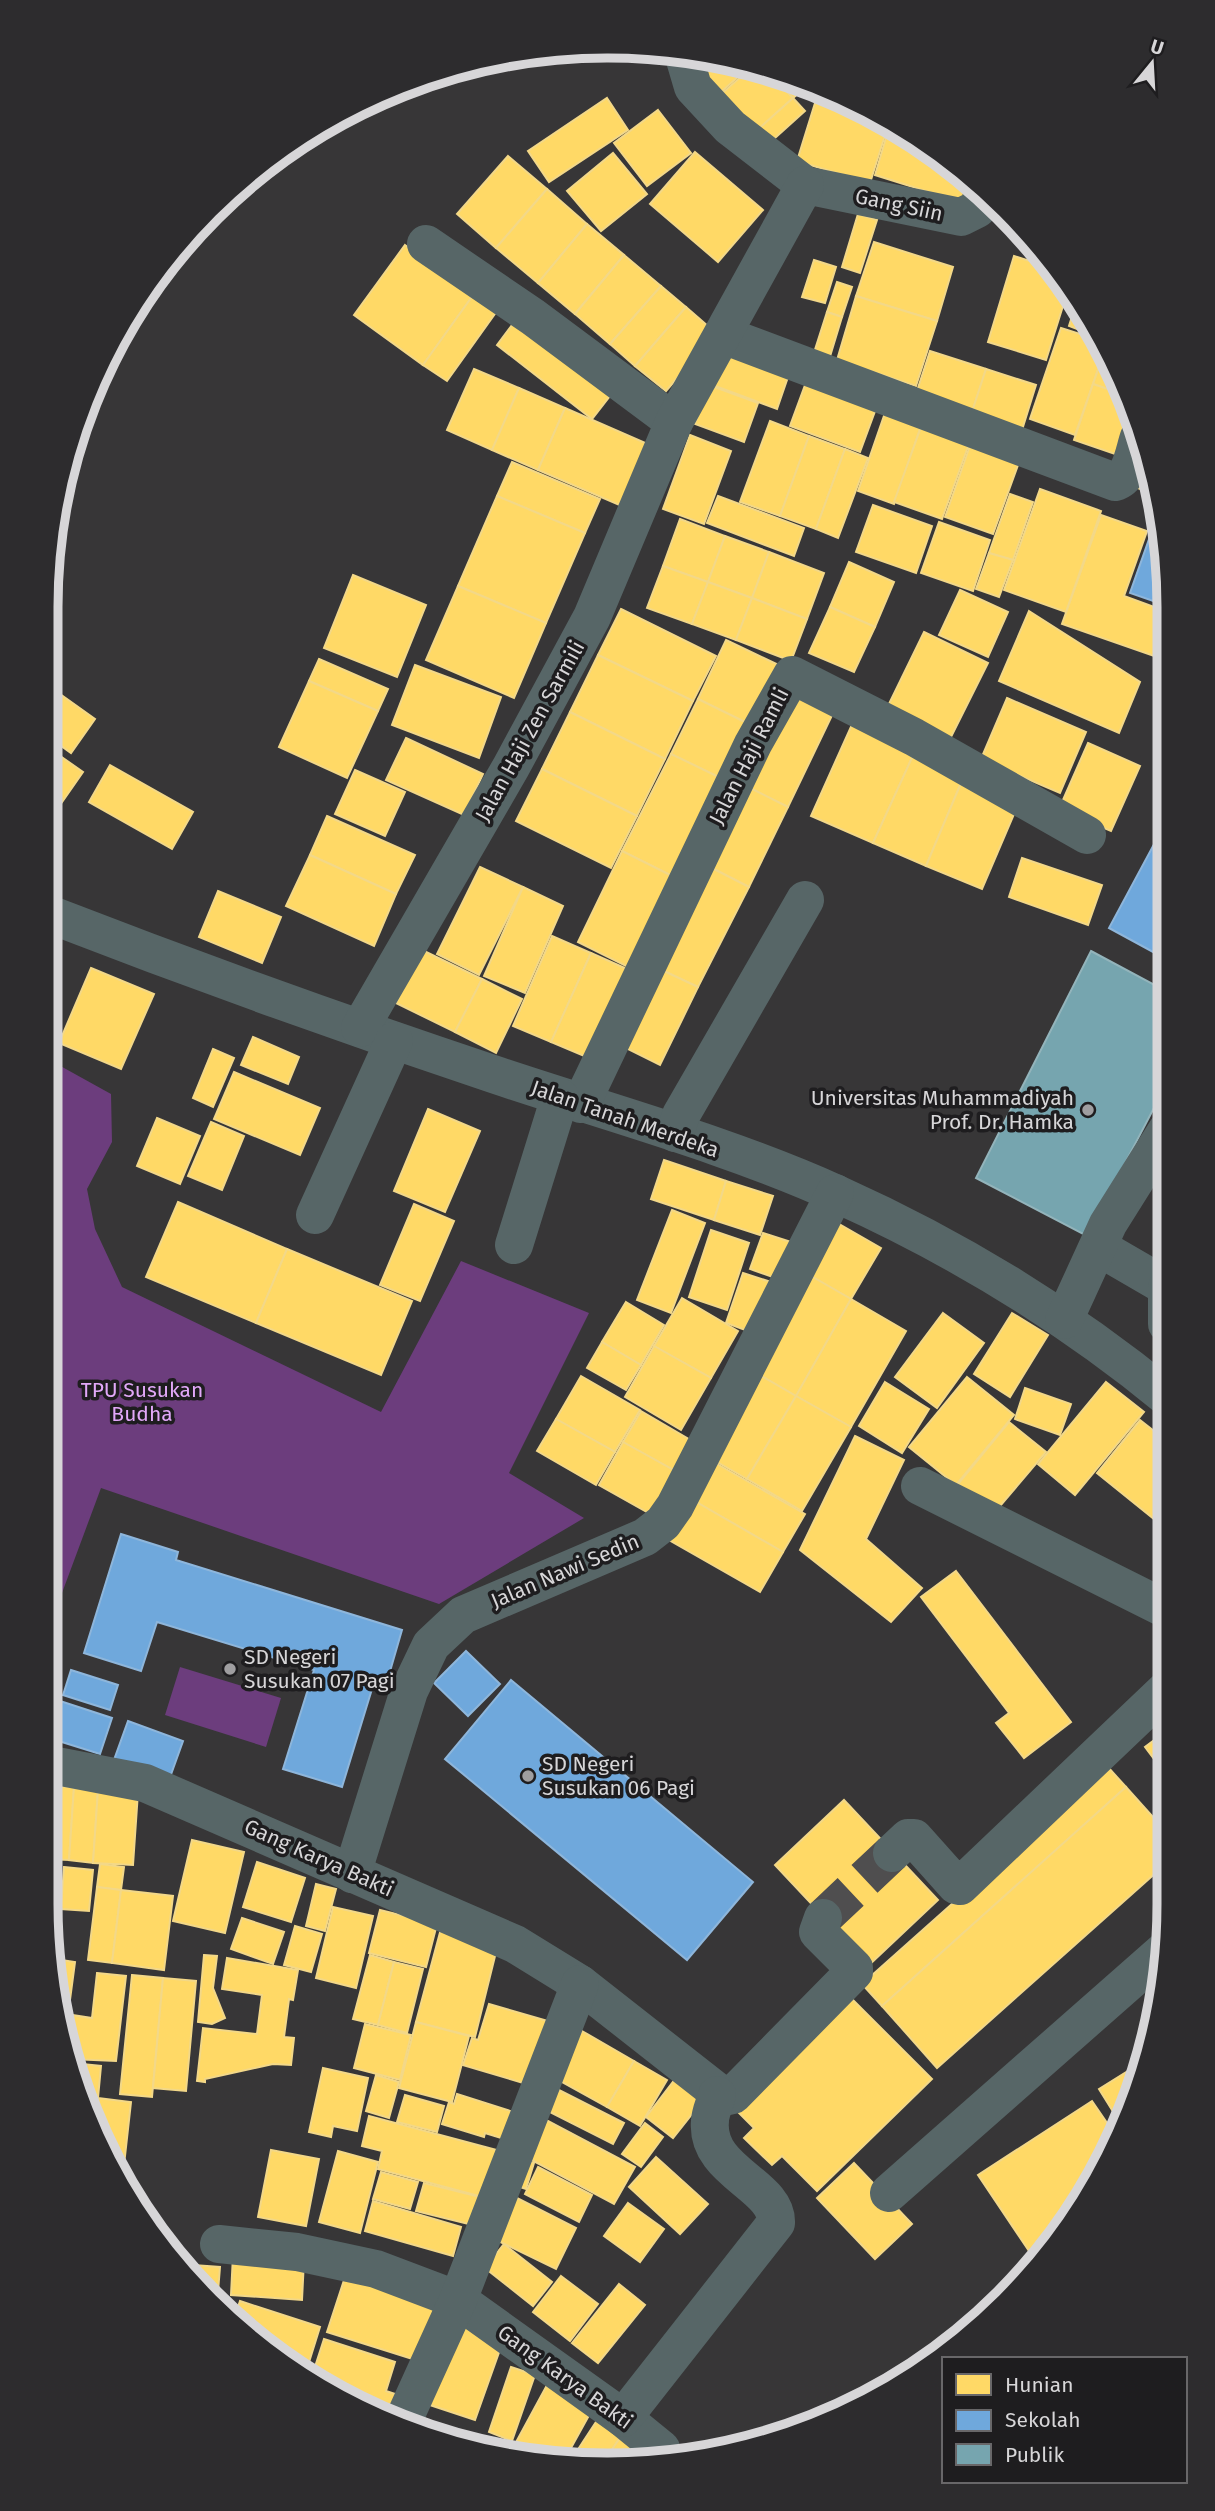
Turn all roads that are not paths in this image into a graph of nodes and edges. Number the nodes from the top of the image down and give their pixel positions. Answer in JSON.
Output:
{"nodes":[{"id":1,"x":687,"y":63,"type":"edge"},
{"id":2,"x":805,"y":185,"type":"junction"},
{"id":3,"x":980,"y":203,"type":"edge"},
{"id":4,"x":426,"y":244,"type":"dead end"},
{"id":5,"x":723,"y":335,"type":"junction"},
{"id":6,"x":674,"y":422,"type":"junction"},
{"id":7,"x":1134,"y":451,"type":"edge"},
{"id":8,"x":1087,"y":835,"type":"dead end"},
{"id":9,"x":805,"y":900,"type":"dead end"},
{"id":10,"x":58,"y":918,"type":"edge"},
{"id":11,"x":377,"y":1034,"type":"junction"},
{"id":12,"x":570,"y":1100,"type":"junction"},
{"id":13,"x":675,"y":1133,"type":"junction"},
{"id":14,"x":1157,"y":1146,"type":"edge"},
{"id":15,"x":835,"y":1193,"type":"junction"},
{"id":16,"x":315,"y":1215,"type":"dead end"},
{"id":17,"x":514,"y":1245,"type":"dead end"},
{"id":18,"x":1098,"y":1247,"type":"junction"},
{"id":19,"x":1157,"y":1281,"type":"edge"},
{"id":20,"x":1064,"y":1320,"type":"junction"},
{"id":21,"x":1157,"y":1390,"type":"edge"},
{"id":22,"x":920,"y":1486,"type":"dead end"},
{"id":23,"x":1157,"y":1604,"type":"edge"},
{"id":24,"x":1157,"y":1698,"type":"edge"},
{"id":25,"x":58,"y":1766,"type":"edge"},
{"id":26,"x":892,"y":1853,"type":"tunnel mouth"},
{"id":27,"x":352,"y":1874,"type":"junction"},
{"id":28,"x":823,"y":1918,"type":"dead end"},
{"id":29,"x":1154,"y":1959,"type":"edge"},
{"id":30,"x":580,"y":1984,"type":"junction"},
{"id":31,"x":720,"y":2096,"type":"junction"},
{"id":32,"x":889,"y":2193,"type":"dead end"},
{"id":33,"x":219,"y":2244,"type":"dead end"},
{"id":34,"x":458,"y":2300,"type":"junction"},
{"id":35,"x":406,"y":2414,"type":"edge"},
{"id":36,"x":623,"y":2418,"type":"junction"},
{"id":37,"x":660,"y":2451,"type":"edge"}],
"edges":[{"from":1,"to":2,"type":"street"},
{"from":2,"to":3,"type":"street","name":"Gang Siin"},
{"from":2,"to":5,"type":"street","name":"Jalan Haji Zen Sarmili"},
{"from":4,"to":6,"type":"street"},
{"from":5,"to":6,"type":"street","name":"Jalan Haji Zen Sarmili"},
{"from":5,"to":7,"type":"street"},
{"from":6,"to":11,"type":"street","name":"Jalan Haji Zen Sarmili"},
{"from":8,"to":12,"type":"street","name":"Jalan Haji Ramli"},
{"from":9,"to":13,"type":"street"},
{"from":10,"to":11,"type":"street","name":"Jalan Tanah Merdeka"},
{"from":11,"to":12,"type":"street","name":"Jalan Tanah Merdeka"},
{"from":11,"to":16,"type":"street","name":"Jalan Haji Zen Sarmili"},
{"from":12,"to":13,"type":"street","name":"Jalan Tanah Merdeka"},
{"from":12,"to":17,"type":"street"},
{"from":13,"to":15,"type":"street","name":"Jalan Tanah Merdeka"},
{"from":14,"to":18,"type":"street"},
{"from":15,"to":20,"type":"street","name":"Jalan Tanah Merdeka"},
{"from":15,"to":27,"type":"street","name":"Jalan Nawi Sedin"},
{"from":18,"to":19,"type":"street"},
{"from":18,"to":20,"type":"street"},
{"from":20,"to":21,"type":"street","name":"Jalan Tanah Merdeka"},
{"from":22,"to":23,"type":"street"},
{"from":24,"to":26,"type":"street"},
{"from":25,"to":27,"type":"street","name":"Gang Karya Bakti"},
{"from":27,"to":30,"type":"street","name":"Gang Karya Bakti"},
{"from":28,"to":31,"type":"street"},
{"from":29,"to":32,"type":"street"},
{"from":30,"to":31,"type":"street","name":"Gang Karya Bakti"},
{"from":30,"to":34,"type":"street"},
{"from":31,"to":36,"type":"street"},
{"from":33,"to":34,"type":"street","name":"Gang Karya Bakti"},
{"from":34,"to":35,"type":"street"},
{"from":34,"to":36,"type":"street","name":"Gang Karya Bakti"},
{"from":36,"to":37,"type":"street","name":"Gang Karya Bakti"}]}
